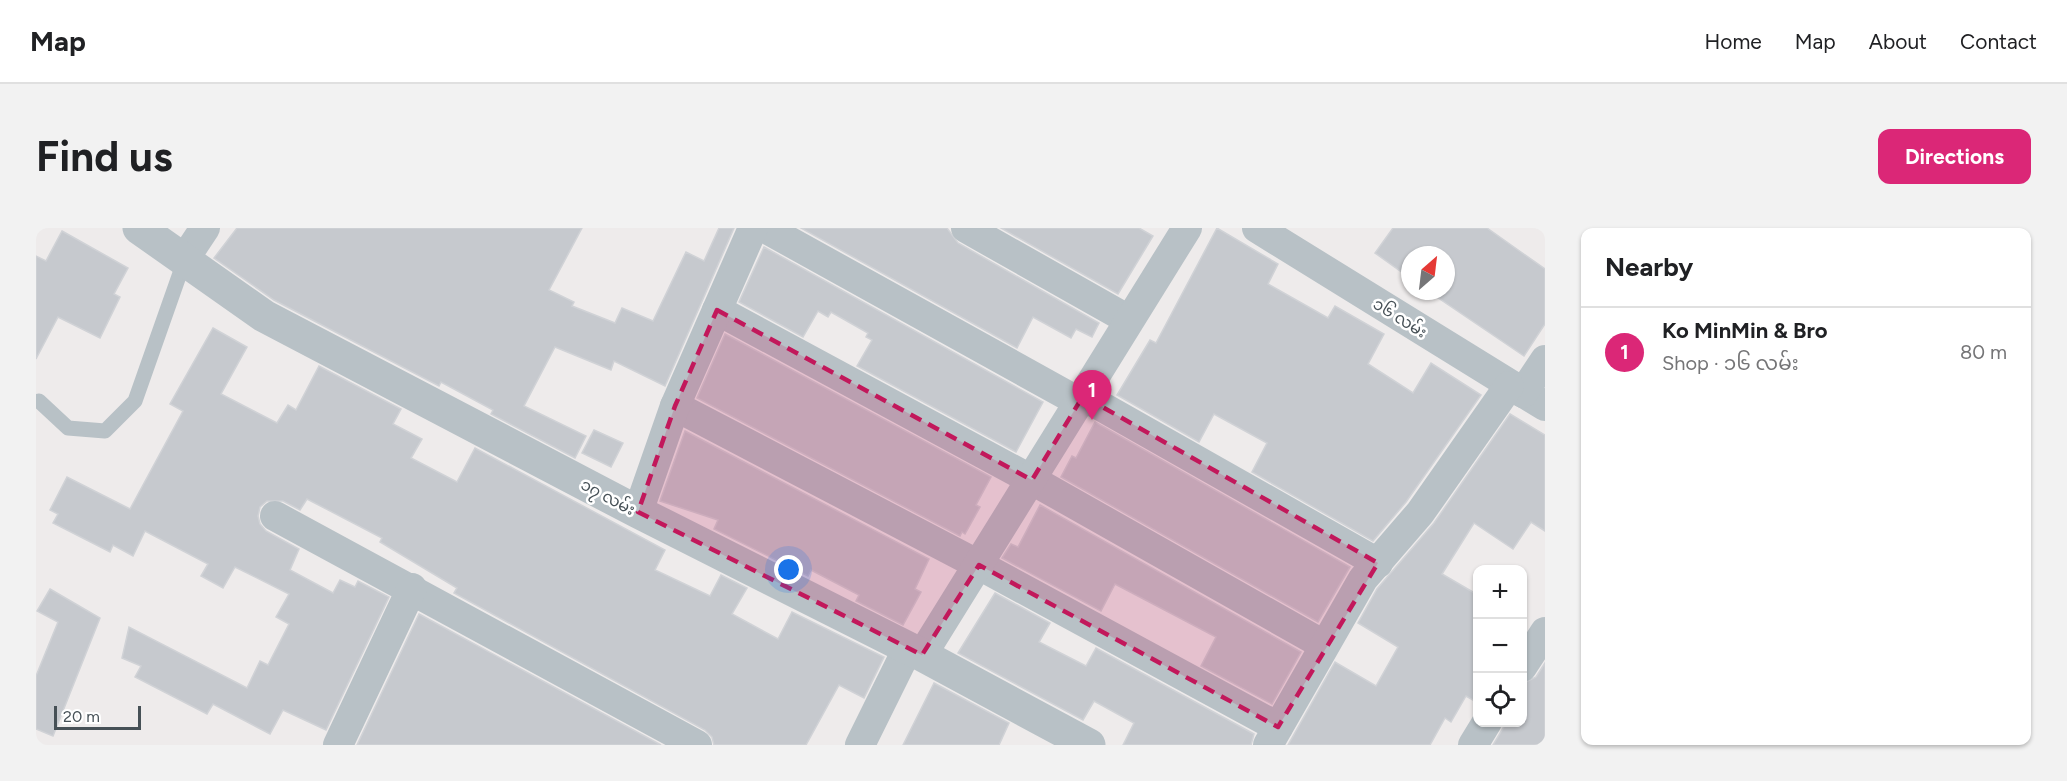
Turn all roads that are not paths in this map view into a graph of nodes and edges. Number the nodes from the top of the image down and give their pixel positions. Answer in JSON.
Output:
{"nodes":[{"id":1,"x":139,"y":228,"type":"edge"},
{"id":2,"x":205,"y":228,"type":"edge"},
{"id":3,"x":753,"y":228,"type":"edge"},
{"id":4,"x":765,"y":228,"type":"edge"},
{"id":5,"x":966,"y":228,"type":"edge"},
{"id":6,"x":1257,"y":228,"type":"edge"},
{"id":7,"x":1178,"y":231,"type":"edge"},
{"id":8,"x":185,"y":258,"type":"junction"},
{"id":9,"x":717,"y":310,"type":"junction"},
{"id":10,"x":1129,"y":320,"type":"junction"},
{"id":11,"x":1545,"y":360,"type":"edge"},
{"id":12,"x":1526,"y":395,"type":"edge"},
{"id":13,"x":1081,"y":399,"type":"junction"},
{"id":14,"x":39,"y":401,"type":"dead end"},
{"id":15,"x":675,"y":406,"type":"junction"},
{"id":16,"x":1032,"y":480,"type":"junction"},
{"id":17,"x":638,"y":512,"type":"junction"},
{"id":18,"x":275,"y":516,"type":"dead end"},
{"id":19,"x":1378,"y":563,"type":"junction"},
{"id":20,"x":980,"y":565,"type":"junction"},
{"id":21,"x":412,"y":588,"type":"junction"},
{"id":22,"x":1545,"y":632,"type":"edge"},
{"id":23,"x":1324,"y":645,"type":"junction"},
{"id":24,"x":915,"y":651,"type":"junction"},
{"id":25,"x":1527,"y":659,"type":"edge"},
{"id":26,"x":1484,"y":727,"type":"edge"},
{"id":27,"x":1273,"y":736,"type":"edge"},
{"id":28,"x":338,"y":745,"type":"edge"},
{"id":29,"x":697,"y":745,"type":"edge"},
{"id":30,"x":860,"y":745,"type":"edge"},
{"id":31,"x":1089,"y":745,"type":"edge"},
{"id":32,"x":1473,"y":745,"type":"edge"}],
"edges":[{"from":1,"to":8,"type":"street","name":"၁၇ လမ်း"},
{"from":2,"to":8,"type":"street"},
{"from":3,"to":9,"type":"street"},
{"from":4,"to":13,"type":"street"},
{"from":5,"to":10,"type":"street"},
{"from":6,"to":12,"type":"street","name":"၁၆ လမ်း"},
{"from":7,"to":10,"type":"street"},
{"from":8,"to":14,"type":"lane"},
{"from":8,"to":17,"type":"street","name":"၁၇ လမ်း"},
{"from":9,"to":15,"type":"street"},
{"from":9,"to":16,"type":"street"},
{"from":10,"to":13,"type":"street"},
{"from":11,"to":12,"type":"street"},
{"from":12,"to":19,"type":"street"},
{"from":13,"to":16,"type":"street"},
{"from":13,"to":19,"type":"street"},
{"from":15,"to":17,"type":"street"},
{"from":15,"to":20,"type":"street"},
{"from":16,"to":20,"type":"street"},
{"from":16,"to":23,"type":"street"},
{"from":17,"to":24,"type":"street","name":"၁၇ လမ်း"},
{"from":18,"to":21,"type":"street"},
{"from":19,"to":23,"type":"street"},
{"from":20,"to":24,"type":"street"},
{"from":20,"to":27,"type":"street"},
{"from":21,"to":28,"type":"street"},
{"from":21,"to":29,"type":"street"},
{"from":22,"to":25,"type":"street"},
{"from":23,"to":27,"type":"street"},
{"from":24,"to":30,"type":"street"},
{"from":24,"to":31,"type":"street","name":"၁၇ လမ်း"},
{"from":26,"to":32,"type":"street"}]}
